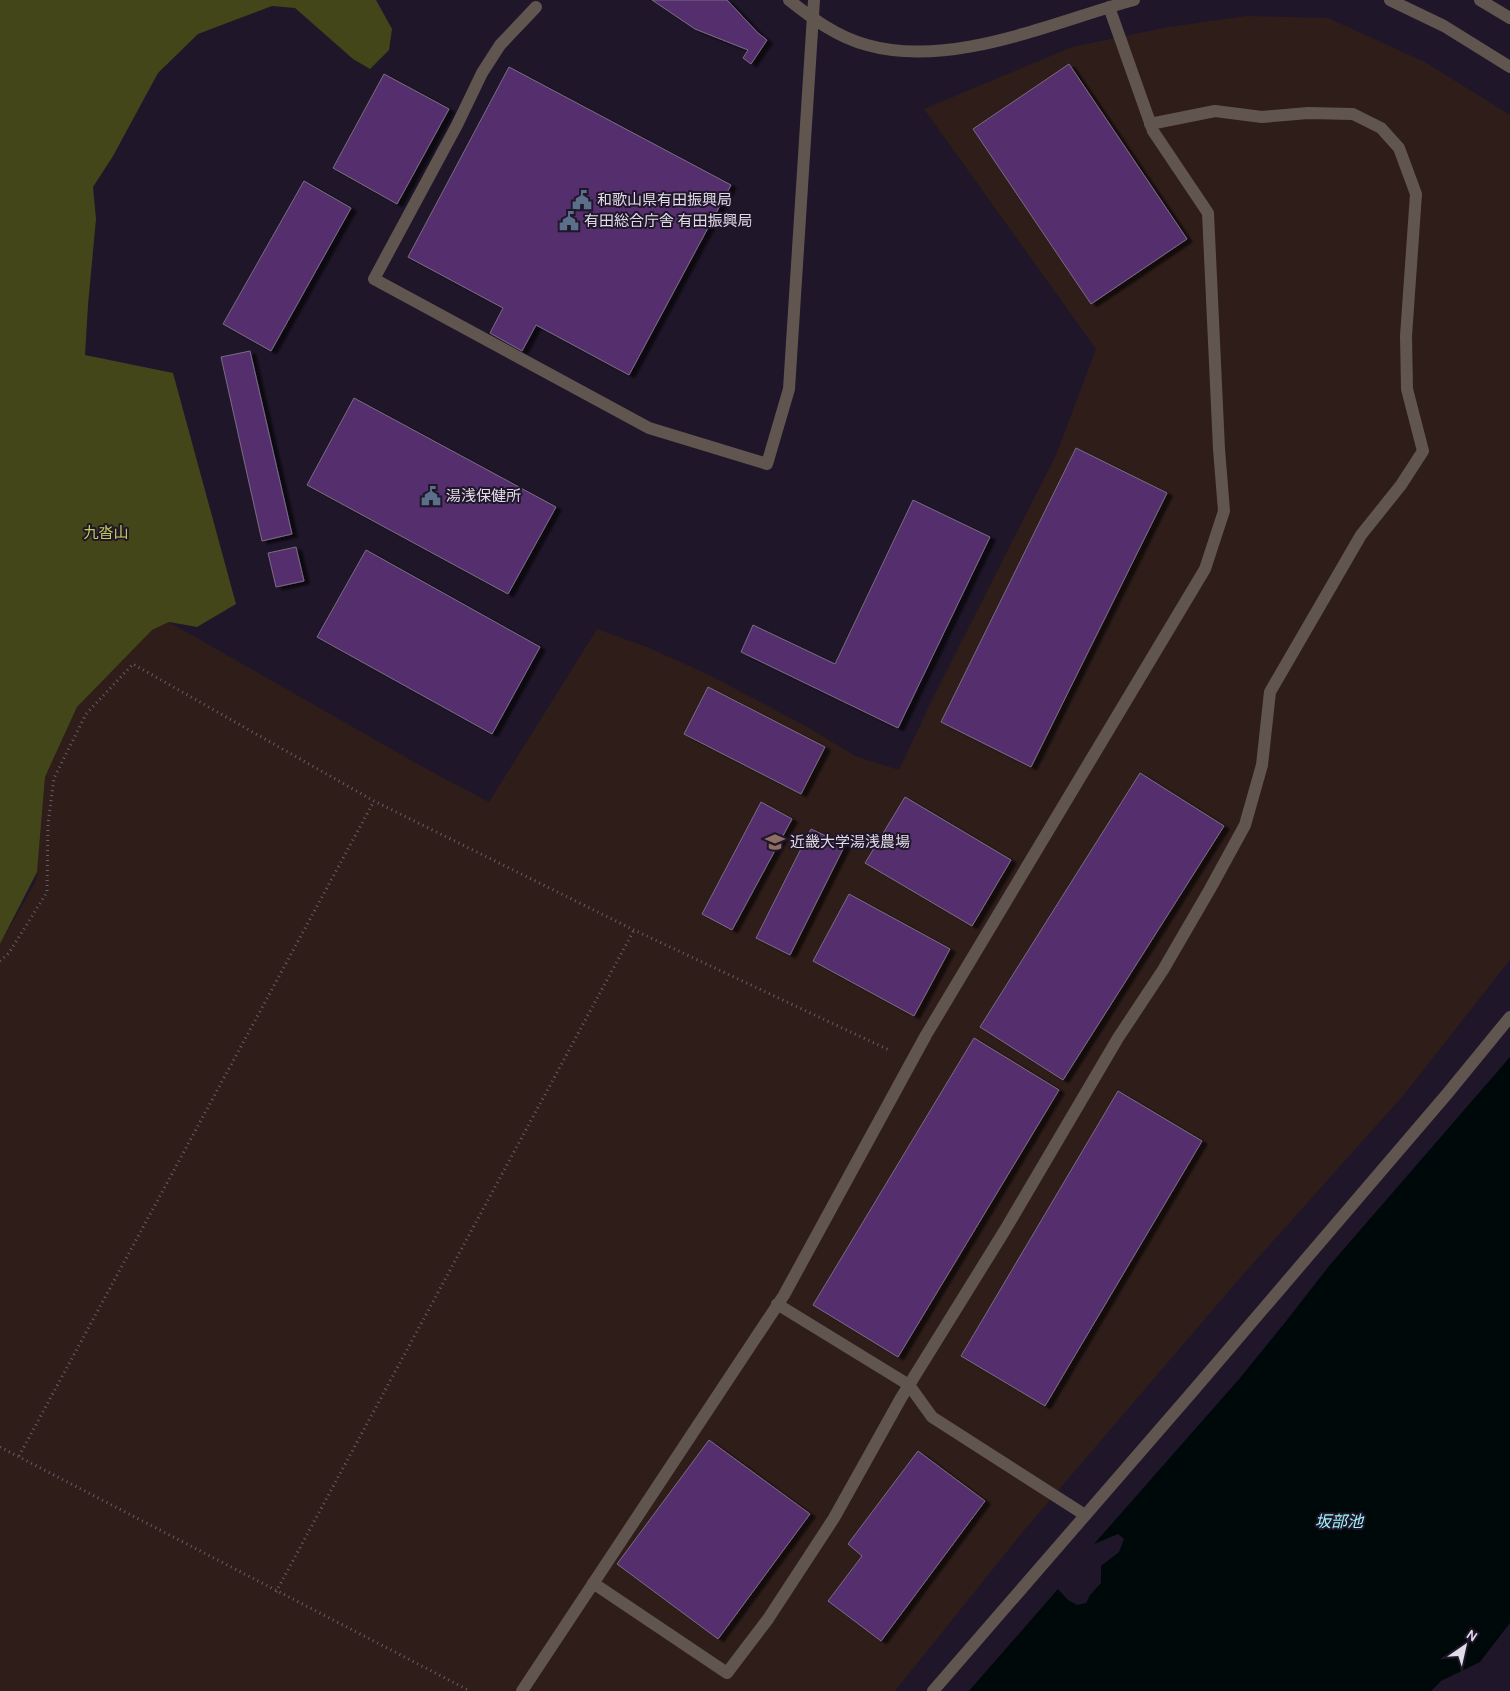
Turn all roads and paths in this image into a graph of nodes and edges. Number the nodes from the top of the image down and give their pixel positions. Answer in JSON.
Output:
{"nodes":[{"id":1,"x":789,"y":0,"type":"edge"},
{"id":2,"x":814,"y":0,"type":"edge"},
{"id":3,"x":1134,"y":0,"type":"edge"},
{"id":4,"x":1390,"y":0,"type":"edge"},
{"id":5,"x":1480,"y":0,"type":"edge"},
{"id":6,"x":539,"y":2,"type":"edge"},
{"id":7,"x":1109,"y":7,"type":"junction"},
{"id":8,"x":1510,"y":18,"type":"edge"},
{"id":9,"x":814,"y":20,"type":"junction"},
{"id":10,"x":1510,"y":67,"type":"edge"},
{"id":11,"x":1150,"y":124,"type":"junction"},
{"id":12,"x":374,"y":801,"type":"junction"},
{"id":13,"x":634,"y":930,"type":"junction"},
{"id":14,"x":0,"y":962,"type":"edge"},
{"id":15,"x":1510,"y":1017,"type":"edge"},
{"id":16,"x":912,"y":1061,"type":"junction"},
{"id":17,"x":777,"y":1304,"type":"junction"},
{"id":18,"x":909,"y":1385,"type":"junction"},
{"id":19,"x":0,"y":1447,"type":"edge"},
{"id":20,"x":19,"y":1456,"type":"junction"},
{"id":21,"x":1085,"y":1515,"type":"junction"},
{"id":22,"x":593,"y":1583,"type":"junction"},
{"id":23,"x":276,"y":1592,"type":"junction"},
{"id":24,"x":470,"y":1691,"type":"edge"},
{"id":25,"x":522,"y":1691,"type":"edge"},
{"id":26,"x":933,"y":1691,"type":"edge"}],
"edges":[{"from":1,"to":9,"type":"street"},
{"from":2,"to":9,"type":"street"},
{"from":3,"to":7,"type":"street"},
{"from":4,"to":10,"type":"street"},
{"from":5,"to":8,"type":"street"},
{"from":6,"to":9,"type":"street"},
{"from":7,"to":9,"type":"street"},
{"from":7,"to":11,"type":"street"},
{"from":11,"to":16,"type":"street"},
{"from":11,"to":18,"type":"street"},
{"from":12,"to":13,"type":"path"},
{"from":12,"to":14,"type":"path"},
{"from":12,"to":20,"type":"path"},
{"from":13,"to":16,"type":"path"},
{"from":13,"to":23,"type":"path"},
{"from":15,"to":21,"type":"street"},
{"from":16,"to":17,"type":"street"},
{"from":17,"to":18,"type":"street"},
{"from":17,"to":22,"type":"street"},
{"from":18,"to":21,"type":"street"},
{"from":18,"to":22,"type":"street"},
{"from":19,"to":20,"type":"path"},
{"from":20,"to":23,"type":"path"},
{"from":21,"to":26,"type":"street"},
{"from":22,"to":25,"type":"street"},
{"from":23,"to":24,"type":"path"}]}
